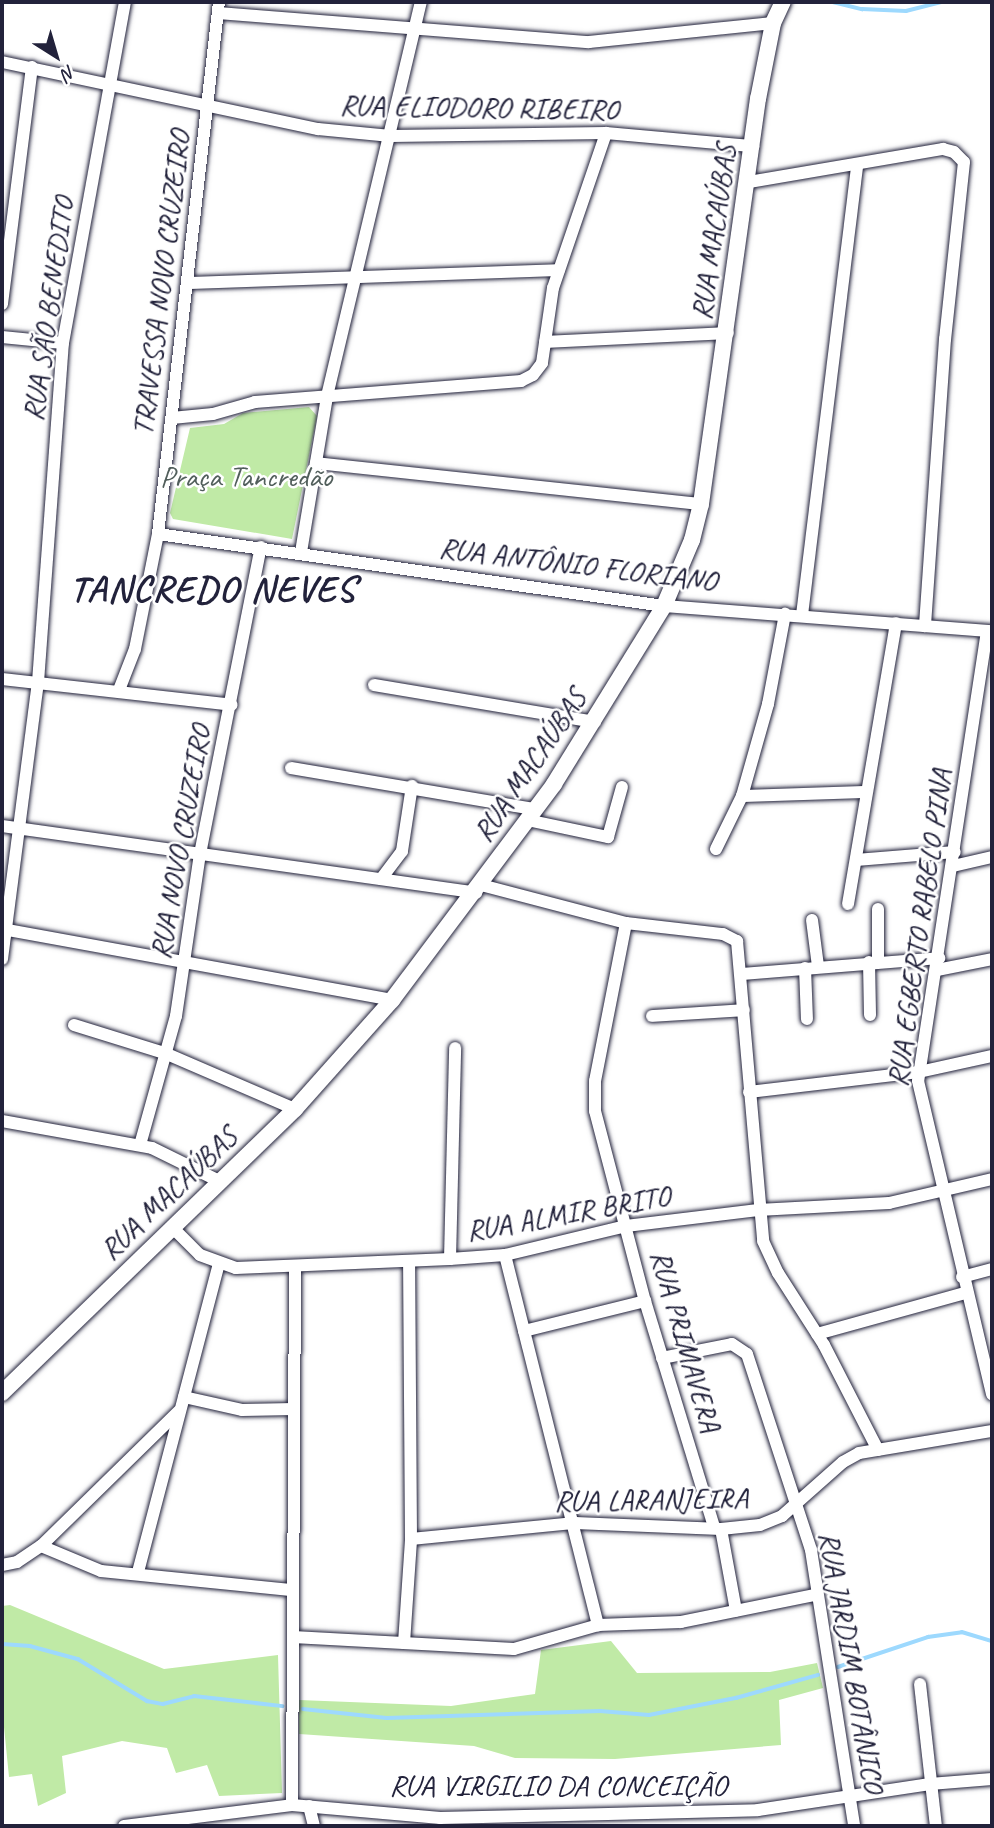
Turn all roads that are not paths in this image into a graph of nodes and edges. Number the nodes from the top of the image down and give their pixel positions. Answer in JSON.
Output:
{"nodes":[{"id":1,"x":125,"y":2,"type":"edge"},
{"id":2,"x":421,"y":2,"type":"edge"},
{"id":3,"x":783,"y":2,"type":"edge"},
{"id":4,"x":218,"y":7,"type":"edge"},
{"id":5,"x":773,"y":23,"type":"junction"},
{"id":6,"x":413,"y":27,"type":"junction"},
{"id":7,"x":2,"y":62,"type":"edge"},
{"id":8,"x":32,"y":68,"type":"junction"},
{"id":9,"x":110,"y":87,"type":"junction"},
{"id":10,"x":208,"y":108,"type":"junction"},
{"id":11,"x":606,"y":133,"type":"junction"},
{"id":12,"x":391,"y":136,"type":"junction"},
{"id":13,"x":753,"y":146,"type":"junction"},
{"id":14,"x":857,"y":164,"type":"junction"},
{"id":15,"x":749,"y":182,"type":"junction"},
{"id":16,"x":559,"y":270,"type":"junction"},
{"id":17,"x":356,"y":278,"type":"junction"},
{"id":18,"x":188,"y":283,"type":"junction"},
{"id":19,"x":2,"y":304,"type":"edge"},
{"id":20,"x":728,"y":332,"type":"junction"},
{"id":21,"x":2,"y":337,"type":"edge"},
{"id":22,"x":545,"y":342,"type":"junction"},
{"id":23,"x":63,"y":343,"type":"junction"},
{"id":24,"x":327,"y":396,"type":"junction"},
{"id":25,"x":172,"y":418,"type":"junction"},
{"id":26,"x":316,"y":463,"type":"junction"},
{"id":27,"x":701,"y":504,"type":"junction"},
{"id":28,"x":158,"y":534,"type":"junction"},
{"id":29,"x":261,"y":547,"type":"junction"},
{"id":30,"x":302,"y":552,"type":"junction"},
{"id":31,"x":664,"y":606,"type":"junction"},
{"id":32,"x":785,"y":614,"type":"junction"},
{"id":33,"x":802,"y":615,"type":"junction"},
{"id":34,"x":896,"y":624,"type":"junction"},
{"id":35,"x":925,"y":626,"type":"junction"},
{"id":36,"x":990,"y":631,"type":"edge"},
{"id":37,"x":2,"y":679,"type":"edge"},
{"id":38,"x":38,"y":682,"type":"junction"},
{"id":39,"x":374,"y":685,"type":"dead end"},
{"id":40,"x":120,"y":690,"type":"junction"},
{"id":41,"x":232,"y":705,"type":"junction"},
{"id":42,"x":595,"y":722,"type":"junction"},
{"id":43,"x":291,"y":768,"type":"dead end"},
{"id":44,"x":412,"y":786,"type":"junction"},
{"id":45,"x":621,"y":787,"type":"dead end"},
{"id":46,"x":865,"y":792,"type":"junction"},
{"id":47,"x":741,"y":796,"type":"junction"},
{"id":48,"x":531,"y":815,"type":"junction"},
{"id":49,"x":2,"y":826,"type":"edge"},
{"id":50,"x":18,"y":828,"type":"junction"},
{"id":51,"x":716,"y":849,"type":"dead end"},
{"id":52,"x":955,"y":852,"type":"junction"},
{"id":53,"x":200,"y":854,"type":"junction"},
{"id":54,"x":992,"y":857,"type":"edge"},
{"id":55,"x":856,"y":860,"type":"junction"},
{"id":56,"x":953,"y":866,"type":"junction"},
{"id":57,"x":382,"y":879,"type":"junction"},
{"id":58,"x":479,"y":889,"type":"junction"},
{"id":59,"x":848,"y":904,"type":"dead end"},
{"id":60,"x":878,"y":909,"type":"dead end"},
{"id":61,"x":811,"y":920,"type":"dead end"},
{"id":62,"x":626,"y":923,"type":"junction"},
{"id":63,"x":4,"y":929,"type":"edge"},
{"id":64,"x":2,"y":959,"type":"edge"},
{"id":65,"x":992,"y":959,"type":"edge"},
{"id":66,"x":874,"y":962,"type":"junction"},
{"id":67,"x":184,"y":963,"type":"junction"},
{"id":68,"x":938,"y":964,"type":"junction"},
{"id":69,"x":811,"y":967,"type":"junction"},
{"id":70,"x":742,"y":974,"type":"junction"},
{"id":71,"x":392,"y":1000,"type":"junction"},
{"id":72,"x":744,"y":1010,"type":"junction"},
{"id":73,"x":652,"y":1016,"type":"dead end"},
{"id":74,"x":870,"y":1016,"type":"dead end"},
{"id":75,"x":807,"y":1019,"type":"dead end"},
{"id":76,"x":74,"y":1025,"type":"dead end"},
{"id":77,"x":455,"y":1048,"type":"dead end"},
{"id":78,"x":167,"y":1054,"type":"junction"},
{"id":79,"x":992,"y":1056,"type":"edge"},
{"id":80,"x":919,"y":1072,"type":"junction"},
{"id":81,"x":748,"y":1092,"type":"junction"},
{"id":82,"x":295,"y":1109,"type":"junction"},
{"id":83,"x":2,"y":1121,"type":"edge"},
{"id":84,"x":140,"y":1145,"type":"junction"},
{"id":85,"x":992,"y":1179,"type":"edge"},
{"id":86,"x":221,"y":1182,"type":"junction"},
{"id":87,"x":943,"y":1192,"type":"junction"},
{"id":88,"x":758,"y":1210,"type":"junction"},
{"id":89,"x":626,"y":1226,"type":"junction"},
{"id":90,"x":173,"y":1228,"type":"junction"},
{"id":91,"x":505,"y":1255,"type":"junction"},
{"id":92,"x":450,"y":1259,"type":"junction"},
{"id":93,"x":409,"y":1261,"type":"junction"},
{"id":94,"x":219,"y":1264,"type":"junction"},
{"id":95,"x":295,"y":1267,"type":"junction"},
{"id":96,"x":992,"y":1269,"type":"edge"},
{"id":97,"x":962,"y":1277,"type":"junction"},
{"id":98,"x":965,"y":1293,"type":"junction"},
{"id":99,"x":645,"y":1301,"type":"junction"},
{"id":100,"x":524,"y":1331,"type":"junction"},
{"id":101,"x":817,"y":1334,"type":"junction"},
{"id":102,"x":662,"y":1358,"type":"junction"},
{"id":103,"x":990,"y":1373,"type":"edge"},
{"id":104,"x":2,"y":1393,"type":"edge"},
{"id":105,"x":992,"y":1394,"type":"edge"},
{"id":106,"x":184,"y":1397,"type":"junction"},
{"id":107,"x":294,"y":1409,"type":"junction"},
{"id":108,"x":180,"y":1411,"type":"junction"},
{"id":109,"x":992,"y":1431,"type":"edge"},
{"id":110,"x":878,"y":1450,"type":"junction"},
{"id":111,"x":795,"y":1505,"type":"junction"},
{"id":112,"x":576,"y":1523,"type":"junction"},
{"id":113,"x":717,"y":1528,"type":"junction"},
{"id":114,"x":411,"y":1539,"type":"junction"},
{"id":115,"x":41,"y":1546,"type":"junction"},
{"id":116,"x":2,"y":1565,"type":"edge"},
{"id":117,"x":138,"y":1572,"type":"junction"},
{"id":118,"x":293,"y":1590,"type":"junction"},
{"id":119,"x":815,"y":1595,"type":"junction"},
{"id":120,"x":736,"y":1611,"type":"junction"},
{"id":121,"x":598,"y":1625,"type":"junction"},
{"id":122,"x":293,"y":1637,"type":"junction"},
{"id":123,"x":404,"y":1643,"type":"junction"},
{"id":124,"x":920,"y":1684,"type":"dead end"},
{"id":125,"x":992,"y":1780,"type":"edge"},
{"id":126,"x":930,"y":1784,"type":"junction"},
{"id":127,"x":849,"y":1798,"type":"junction"},
{"id":128,"x":292,"y":1805,"type":"junction"},
{"id":129,"x":309,"y":1806,"type":"junction"},
{"id":130,"x":578,"y":1820,"type":"edge"},
{"id":131,"x":201,"y":1821,"type":"edge"},
{"id":132,"x":441,"y":1822,"type":"edge"},
{"id":133,"x":124,"y":1826,"type":"edge"},
{"id":134,"x":314,"y":1826,"type":"edge"},
{"id":135,"x":854,"y":1826,"type":"edge"},
{"id":136,"x":936,"y":1826,"type":"edge"}],
"edges":[{"from":1,"to":9,"type":"street","name":"RUA SÃO BENEDITO"},
{"from":2,"to":6,"type":"street"},
{"from":3,"to":5,"type":"street","name":"RUA MACAÚBAS"},
{"from":4,"to":6,"type":"street"},
{"from":4,"to":10,"type":"street","name":"TRAVESSA NOVO CRUZEIRO"},
{"from":5,"to":6,"type":"street"},
{"from":5,"to":13,"type":"street","name":"RUA MACAÚBAS"},
{"from":6,"to":12,"type":"street"},
{"from":7,"to":8,"type":"street","name":"RUA ELIODORO RIBEIRO"},
{"from":8,"to":9,"type":"street","name":"RUA ELIODORO RIBEIRO"},
{"from":8,"to":19,"type":"street"},
{"from":9,"to":10,"type":"street","name":"RUA ELIODORO RIBEIRO"},
{"from":9,"to":23,"type":"street","name":"RUA SÃO BENEDITO"},
{"from":10,"to":12,"type":"street","name":"RUA ELIODORO RIBEIRO"},
{"from":10,"to":18,"type":"street","name":"TRAVESSA NOVO CRUZEIRO"},
{"from":11,"to":12,"type":"street","name":"RUA ELIODORO RIBEIRO"},
{"from":11,"to":13,"type":"street","name":"RUA ELIODORO RIBEIRO"},
{"from":11,"to":16,"type":"street"},
{"from":12,"to":17,"type":"street"},
{"from":13,"to":15,"type":"street","name":"RUA MACAÚBAS"},
{"from":14,"to":15,"type":"street"},
{"from":14,"to":33,"type":"street"},
{"from":14,"to":35,"type":"street"},
{"from":15,"to":20,"type":"street","name":"RUA MACAÚBAS"},
{"from":16,"to":17,"type":"street"},
{"from":16,"to":22,"type":"street"},
{"from":17,"to":18,"type":"street"},
{"from":17,"to":24,"type":"street"},
{"from":18,"to":25,"type":"street","name":"TRAVESSA NOVO CRUZEIRO"},
{"from":20,"to":22,"type":"street"},
{"from":20,"to":27,"type":"street","name":"RUA MACAÚBAS"},
{"from":21,"to":23,"type":"street"},
{"from":22,"to":24,"type":"street"},
{"from":23,"to":38,"type":"street","name":"RUA SÃO BENEDITO"},
{"from":24,"to":25,"type":"street"},
{"from":24,"to":26,"type":"street"},
{"from":25,"to":28,"type":"street","name":"TRAVESSA NOVO CRUZEIRO"},
{"from":26,"to":27,"type":"street"},
{"from":26,"to":30,"type":"street"},
{"from":27,"to":31,"type":"street","name":"RUA MACAÚBAS"},
{"from":28,"to":29,"type":"street","name":"RUA ANTÔNIO FLORIANO"},
{"from":28,"to":40,"type":"street","name":"TRAVESSA NOVO CRUZEIRO"},
{"from":29,"to":30,"type":"street","name":"RUA ANTÔNIO FLORIANO"},
{"from":29,"to":41,"type":"street","name":"RUA NOVO CRUZEIRO"},
{"from":30,"to":31,"type":"street","name":"RUA ANTÔNIO FLORIANO"},
{"from":31,"to":32,"type":"street","name":"RUA ANTÔNIO FLORIANO"},
{"from":31,"to":42,"type":"street","name":"RUA MACAÚBAS"},
{"from":32,"to":33,"type":"street","name":"RUA ANTÔNIO FLORIANO"},
{"from":32,"to":47,"type":"street"},
{"from":33,"to":34,"type":"street","name":"RUA ANTÔNIO FLORIANO"},
{"from":34,"to":35,"type":"street","name":"RUA ANTÔNIO FLORIANO"},
{"from":34,"to":46,"type":"street"},
{"from":35,"to":36,"type":"street","name":"RUA ANTÔNIO FLORIANO"},
{"from":36,"to":52,"type":"street","name":"RUA EGBERTO RABELO PINA"},
{"from":37,"to":38,"type":"street"},
{"from":38,"to":40,"type":"street"},
{"from":38,"to":50,"type":"street","name":"RUA SÃO BENEDITO"},
{"from":39,"to":42,"type":"street"},
{"from":40,"to":41,"type":"street"},
{"from":41,"to":53,"type":"street","name":"RUA NOVO CRUZEIRO"},
{"from":42,"to":48,"type":"street","name":"RUA MACAÚBAS"},
{"from":43,"to":44,"type":"street"},
{"from":44,"to":48,"type":"street"},
{"from":44,"to":57,"type":"street"},
{"from":45,"to":48,"type":"street"},
{"from":46,"to":47,"type":"street"},
{"from":46,"to":55,"type":"street"},
{"from":47,"to":51,"type":"street"},
{"from":48,"to":58,"type":"street","name":"RUA MACAÚBAS"},
{"from":49,"to":50,"type":"street"},
{"from":50,"to":53,"type":"street"},
{"from":50,"to":63,"type":"street","name":"RUA SÃO BENEDITO"},
{"from":52,"to":55,"type":"street"},
{"from":52,"to":56,"type":"street","name":"RUA EGBERTO RABELO PINA"},
{"from":53,"to":57,"type":"street"},
{"from":53,"to":67,"type":"street","name":"RUA NOVO CRUZEIRO"},
{"from":54,"to":56,"type":"street"},
{"from":55,"to":59,"type":"street"},
{"from":56,"to":68,"type":"street","name":"RUA EGBERTO RABELO PINA"},
{"from":57,"to":58,"type":"street"},
{"from":58,"to":62,"type":"street"},
{"from":58,"to":71,"type":"street","name":"RUA MACAÚBAS"},
{"from":60,"to":66,"type":"street"},
{"from":61,"to":69,"type":"street"},
{"from":62,"to":70,"type":"street"},
{"from":62,"to":89,"type":"street","name":"RUA PRIMAVERA"},
{"from":63,"to":64,"type":"street","name":"RUA SÃO BENEDITO"},
{"from":63,"to":67,"type":"street"},
{"from":65,"to":68,"type":"street"},
{"from":66,"to":68,"type":"street"},
{"from":66,"to":69,"type":"street"},
{"from":66,"to":74,"type":"street"},
{"from":67,"to":71,"type":"street"},
{"from":67,"to":78,"type":"street","name":"RUA NOVO CRUZEIRO"},
{"from":68,"to":80,"type":"street","name":"RUA EGBERTO RABELO PINA"},
{"from":69,"to":70,"type":"street"},
{"from":69,"to":75,"type":"street"},
{"from":70,"to":72,"type":"street"},
{"from":71,"to":82,"type":"street","name":"RUA MACAÚBAS"},
{"from":72,"to":73,"type":"street"},
{"from":72,"to":81,"type":"street"},
{"from":76,"to":78,"type":"street"},
{"from":77,"to":92,"type":"street"},
{"from":78,"to":82,"type":"street"},
{"from":78,"to":84,"type":"street","name":"RUA NOVO CRUZEIRO"},
{"from":79,"to":80,"type":"street"},
{"from":80,"to":81,"type":"street"},
{"from":80,"to":87,"type":"street","name":"RUA EGBERTO RABELO PINA"},
{"from":81,"to":88,"type":"street"},
{"from":82,"to":86,"type":"street","name":"RUA MACAÚBAS"},
{"from":83,"to":84,"type":"street"},
{"from":84,"to":86,"type":"street"},
{"from":85,"to":87,"type":"street","name":"RUA ALMIR BRITO"},
{"from":86,"to":90,"type":"street","name":"RUA MACAÚBAS"},
{"from":87,"to":88,"type":"street","name":"RUA ALMIR BRITO"},
{"from":87,"to":97,"type":"street","name":"RUA EGBERTO RABELO PINA"},
{"from":88,"to":89,"type":"street","name":"RUA ALMIR BRITO"},
{"from":88,"to":101,"type":"street"},
{"from":89,"to":91,"type":"street","name":"RUA ALMIR BRITO"},
{"from":89,"to":99,"type":"street","name":"RUA PRIMAVERA"},
{"from":90,"to":94,"type":"street"},
{"from":90,"to":104,"type":"street","name":"RUA MACAÚBAS"},
{"from":91,"to":92,"type":"street","name":"RUA ALMIR BRITO"},
{"from":91,"to":100,"type":"street"},
{"from":92,"to":93,"type":"street","name":"RUA ALMIR BRITO"},
{"from":93,"to":95,"type":"street","name":"RUA ALMIR BRITO"},
{"from":93,"to":114,"type":"street"},
{"from":94,"to":95,"type":"street","name":"RUA ALMIR BRITO"},
{"from":94,"to":106,"type":"street"},
{"from":95,"to":107,"type":"street"},
{"from":96,"to":97,"type":"street"},
{"from":97,"to":98,"type":"street","name":"RUA EGBERTO RABELO PINA"},
{"from":98,"to":101,"type":"street"},
{"from":98,"to":103,"type":"street","name":"RUA EGBERTO RABELO PINA"},
{"from":99,"to":100,"type":"street"},
{"from":99,"to":102,"type":"street","name":"RUA PRIMAVERA"},
{"from":100,"to":112,"type":"street"},
{"from":101,"to":110,"type":"street"},
{"from":102,"to":111,"type":"street","name":"RUA JARDIM BOTÂNICO"},
{"from":102,"to":113,"type":"street","name":"RUA PRIMAVERA"},
{"from":103,"to":105,"type":"street","name":"RUA EGBERTO RABELO PINA"},
{"from":106,"to":107,"type":"street"},
{"from":106,"to":108,"type":"street"},
{"from":107,"to":118,"type":"street"},
{"from":108,"to":115,"type":"street"},
{"from":108,"to":117,"type":"street"},
{"from":109,"to":110,"type":"street","name":"RUA LARANJEIRA"},
{"from":110,"to":111,"type":"street","name":"RUA LARANJEIRA"},
{"from":111,"to":113,"type":"street","name":"RUA LARANJEIRA"},
{"from":111,"to":119,"type":"street","name":"RUA JARDIM BOTÂNICO"},
{"from":112,"to":113,"type":"street","name":"RUA LARANJEIRA"},
{"from":112,"to":114,"type":"street","name":"RUA LARANJEIRA"},
{"from":112,"to":121,"type":"street"},
{"from":113,"to":120,"type":"street","name":"RUA PRIMAVERA"},
{"from":114,"to":123,"type":"street"},
{"from":115,"to":116,"type":"street"},
{"from":115,"to":117,"type":"street"},
{"from":117,"to":118,"type":"street"},
{"from":118,"to":122,"type":"street"},
{"from":119,"to":120,"type":"street"},
{"from":119,"to":127,"type":"street","name":"RUA JARDIM BOTÂNICO"},
{"from":120,"to":121,"type":"street"},
{"from":121,"to":123,"type":"street"},
{"from":122,"to":123,"type":"street"},
{"from":122,"to":128,"type":"street"},
{"from":124,"to":126,"type":"street"},
{"from":125,"to":126,"type":"street","name":"RUA VIRGILIO DA CONCEIÇÃO"},
{"from":126,"to":127,"type":"street","name":"RUA VIRGILIO DA CONCEIÇÃO"},
{"from":126,"to":136,"type":"street"},
{"from":127,"to":130,"type":"street","name":"RUA VIRGILIO DA CONCEIÇÃO"},
{"from":127,"to":135,"type":"street","name":"RUA JARDIM BOTÂNICO"},
{"from":128,"to":129,"type":"street","name":"RUA VIRGILIO DA CONCEIÇÃO"},
{"from":128,"to":131,"type":"street","name":"RUA VIRGILIO DA CONCEIÇÃO"},
{"from":129,"to":132,"type":"street","name":"RUA VIRGILIO DA CONCEIÇÃO"},
{"from":129,"to":134,"type":"street"},
{"from":130,"to":132,"type":"street","name":"RUA VIRGILIO DA CONCEIÇÃO"},
{"from":131,"to":133,"type":"street","name":"RUA VIRGILIO DA CONCEIÇÃO"}]}
